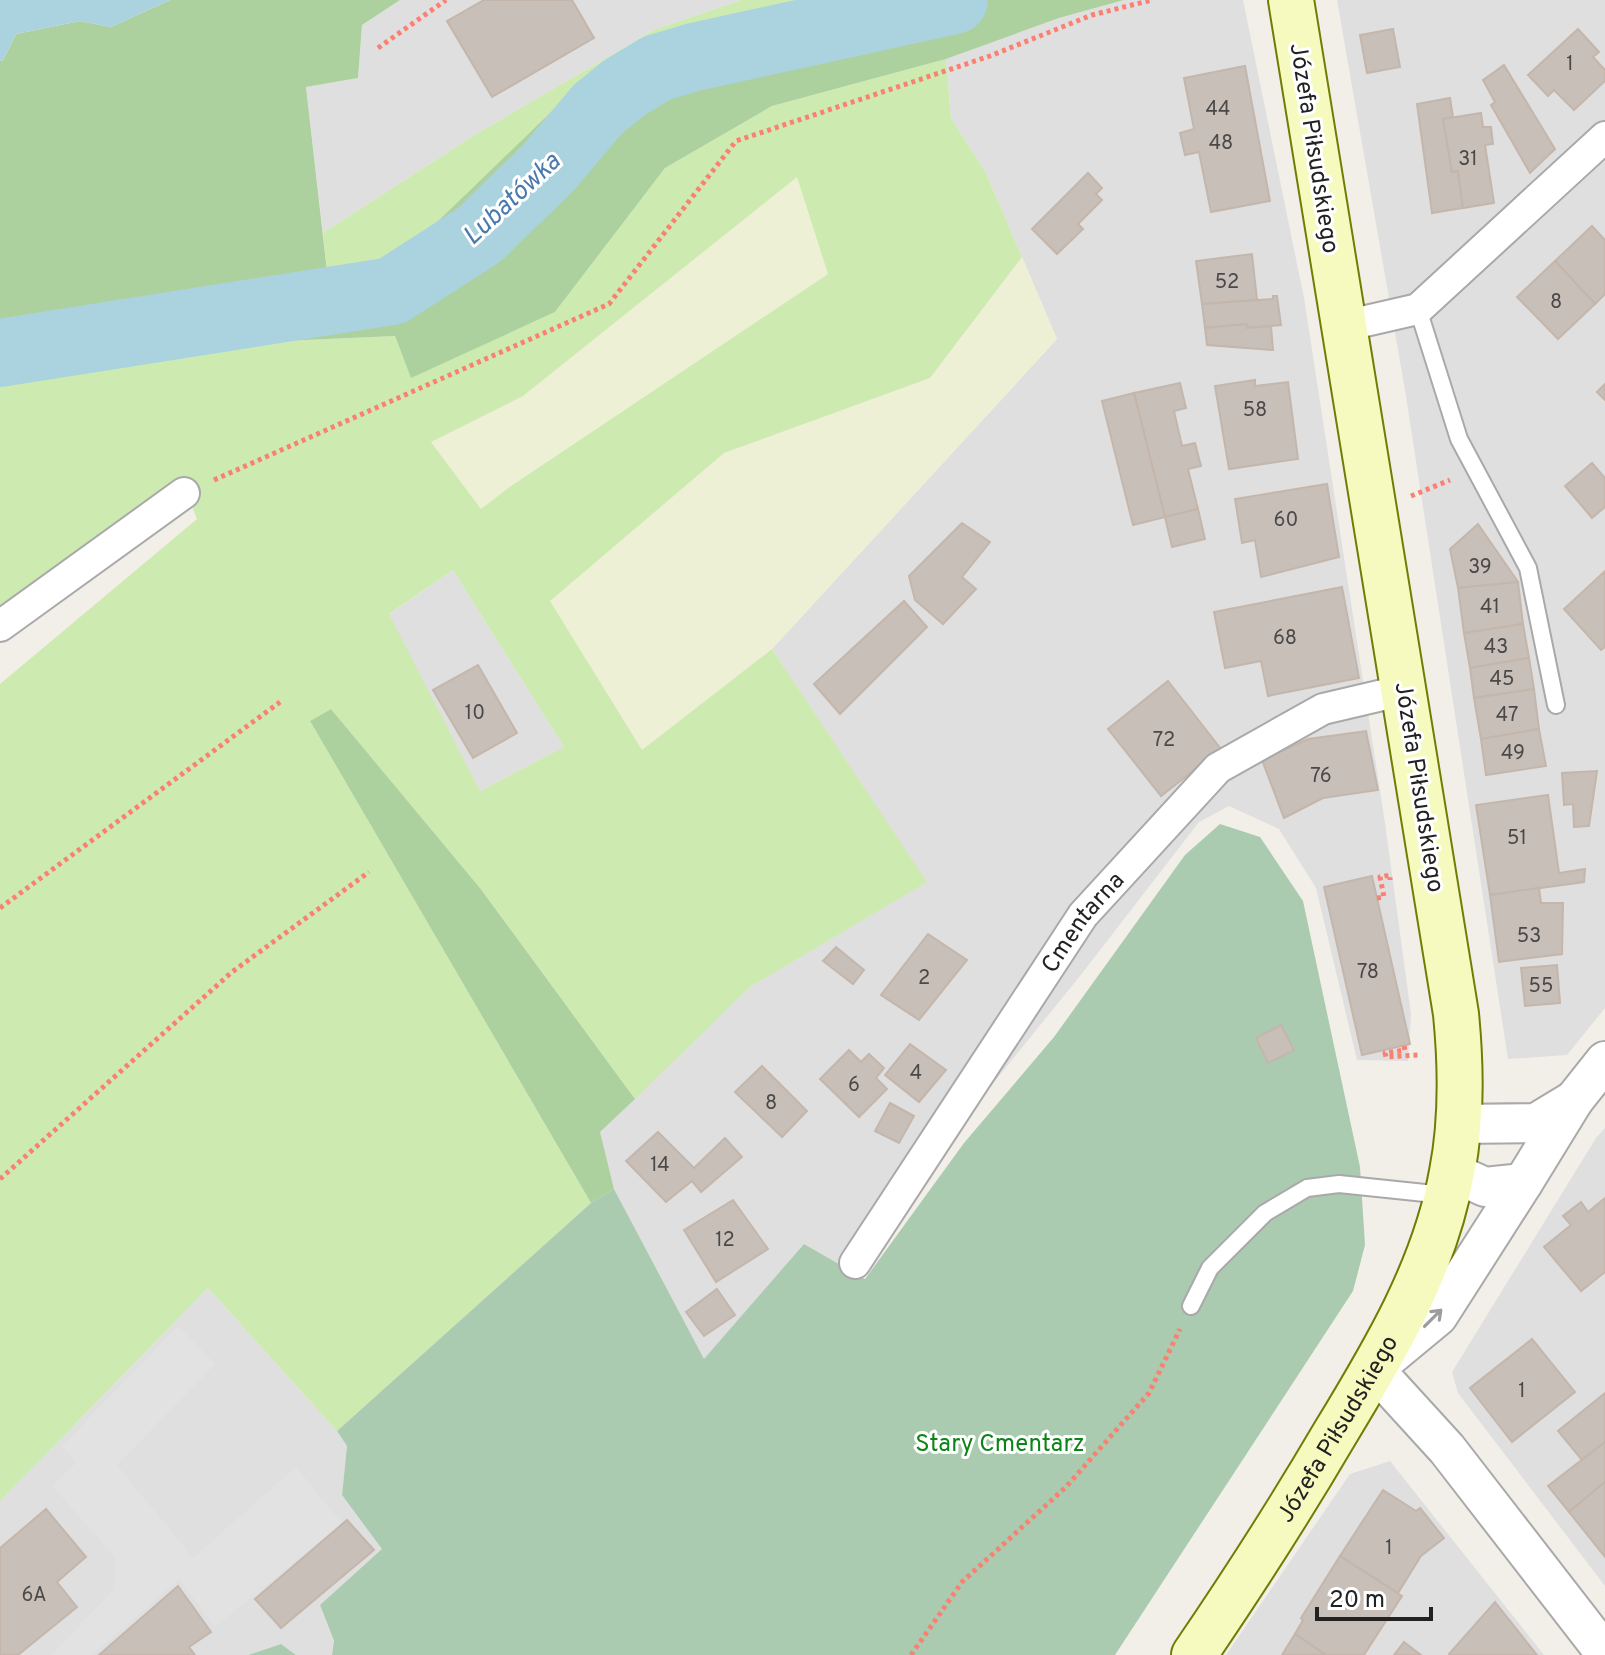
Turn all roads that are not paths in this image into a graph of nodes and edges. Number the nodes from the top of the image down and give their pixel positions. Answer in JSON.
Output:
{"nodes":[{"id":1,"x":1291,"y":0,"type":"edge"},
{"id":2,"x":1605,"y":137,"type":"edge"},
{"id":3,"x":1418,"y":309,"type":"junction"},
{"id":4,"x":1344,"y":326,"type":"junction"},
{"id":5,"x":184,"y":493,"type":"road end"},
{"id":6,"x":0,"y":626,"type":"edge"},
{"id":7,"x":1404,"y":690,"type":"junction"},
{"id":8,"x":1556,"y":705,"type":"dead end"},
{"id":9,"x":1605,"y":1061,"type":"edge"},
{"id":10,"x":1574,"y":1100,"type":"junction"},
{"id":11,"x":1457,"y":1124,"type":"junction"},
{"id":12,"x":1449,"y":1183,"type":"junction"},
{"id":13,"x":1523,"y":1183,"type":"junction"},
{"id":14,"x":855,"y":1263,"type":"dead end"},
{"id":15,"x":1191,"y":1306,"type":"road end"},
{"id":16,"x":1374,"y":1369,"type":"junction"},
{"id":17,"x":1605,"y":1653,"type":"edge"},
{"id":18,"x":1194,"y":1655,"type":"edge"}],
"edges":[{"from":1,"to":4,"type":"main road","name":"Józefa Piłsudskiego"},
{"from":2,"to":3,"type":"street"},
{"from":3,"to":4,"type":"street"},
{"from":3,"to":8,"type":"lane"},
{"from":4,"to":7,"type":"main road","name":"Józefa Piłsudskiego"},
{"from":5,"to":6,"type":"street"},
{"from":7,"to":11,"type":"main road","name":"Józefa Piłsudskiego"},
{"from":7,"to":14,"type":"street","name":"Cmentarna"},
{"from":9,"to":10,"type":"street"},
{"from":10,"to":11,"type":"street"},
{"from":10,"to":13,"type":"street"},
{"from":11,"to":12,"type":"main road","name":"Józefa Piłsudskiego"},
{"from":12,"to":13,"type":"street"},
{"from":12,"to":15,"type":"lane"},
{"from":12,"to":16,"type":"main road","name":"Józefa Piłsudskiego"},
{"from":16,"to":13,"type":"street","one_way":true},
{"from":16,"to":17,"type":"street"},
{"from":16,"to":18,"type":"main road","name":"Józefa Piłsudskiego"}]}
